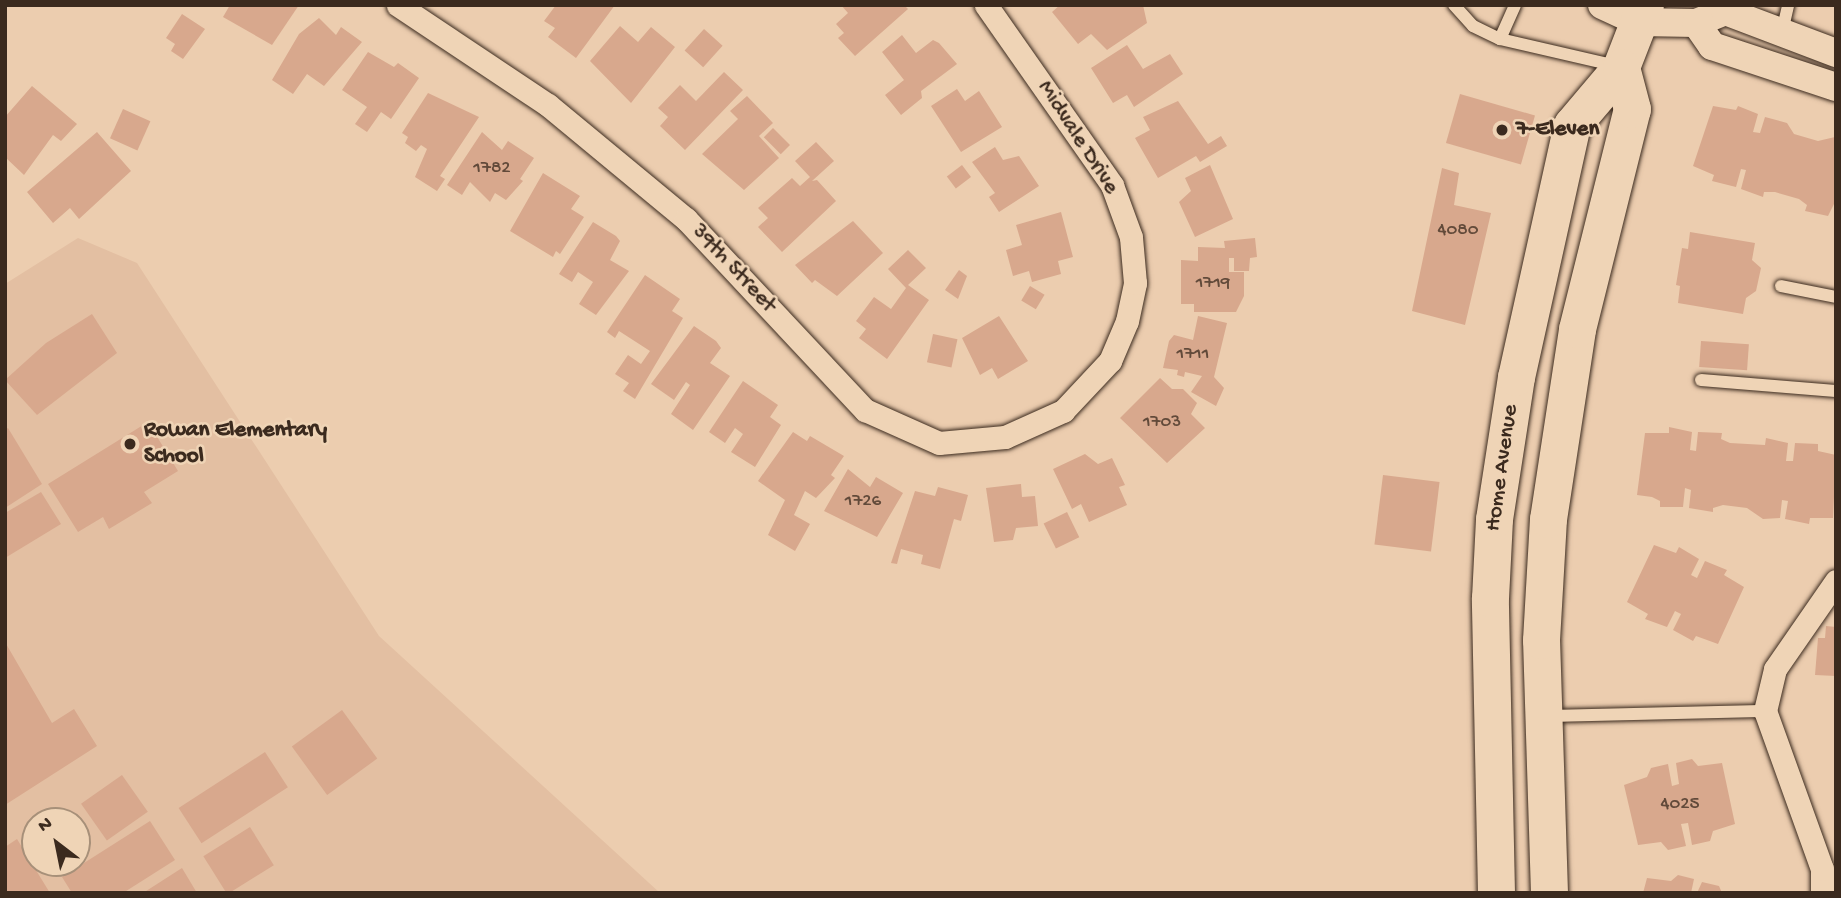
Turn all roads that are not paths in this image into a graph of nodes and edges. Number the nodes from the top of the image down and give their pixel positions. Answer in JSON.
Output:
{"nodes":[{"id":1,"x":398,"y":5,"type":"edge"},
{"id":2,"x":986,"y":5,"type":"edge"},
{"id":3,"x":1454,"y":5,"type":"edge"},
{"id":4,"x":1515,"y":5,"type":"edge"},
{"id":5,"x":1602,"y":5,"type":"edge"},
{"id":6,"x":1788,"y":5,"type":"edge"},
{"id":7,"x":1642,"y":14,"type":"edge"},
{"id":8,"x":1696,"y":23,"type":"junction"},
{"id":9,"x":1782,"y":33,"type":"junction"},
{"id":10,"x":1500,"y":39,"type":"junction"},
{"id":11,"x":1836,"y":53,"type":"edge"},
{"id":12,"x":1620,"y":67,"type":"junction"},
{"id":13,"x":1836,"y":88,"type":"edge"},
{"id":14,"x":1781,"y":286,"type":"dead end"},
{"id":15,"x":1836,"y":297,"type":"edge"},
{"id":16,"x":1701,"y":380,"type":"dead end"},
{"id":17,"x":1836,"y":391,"type":"edge"},
{"id":18,"x":1082,"y":395,"type":"joint"},
{"id":19,"x":1836,"y":581,"type":"edge"},
{"id":20,"x":1765,"y":711,"type":"junction"},
{"id":21,"x":1542,"y":716,"type":"junction"},
{"id":22,"x":1496,"y":893,"type":"edge"},
{"id":23,"x":1549,"y":893,"type":"edge"},
{"id":24,"x":1822,"y":893,"type":"edge"}],
"edges":[{"from":1,"to":18,"type":"street","name":"39th Street"},
{"from":2,"to":18,"type":"street","name":"Midvale Drive"},
{"from":3,"to":10,"type":"lane"},
{"from":4,"to":10,"type":"lane"},
{"from":5,"to":7,"type":"street"},
{"from":6,"to":9,"type":"lane"},
{"from":7,"to":8,"type":"street"},
{"from":7,"to":12,"type":"main road","name":"Home Avenue"},
{"from":8,"to":9,"type":"street"},
{"from":8,"to":13,"type":"street"},
{"from":9,"to":11,"type":"street"},
{"from":10,"to":12,"type":"lane"},
{"from":12,"to":21,"type":"main road"},
{"from":12,"to":22,"type":"main road","name":"Home Avenue"},
{"from":14,"to":15,"type":"lane"},
{"from":16,"to":17,"type":"lane"},
{"from":19,"to":20,"type":"street"},
{"from":20,"to":21,"type":"lane"},
{"from":20,"to":24,"type":"street"},
{"from":21,"to":23,"type":"main road"}]}
